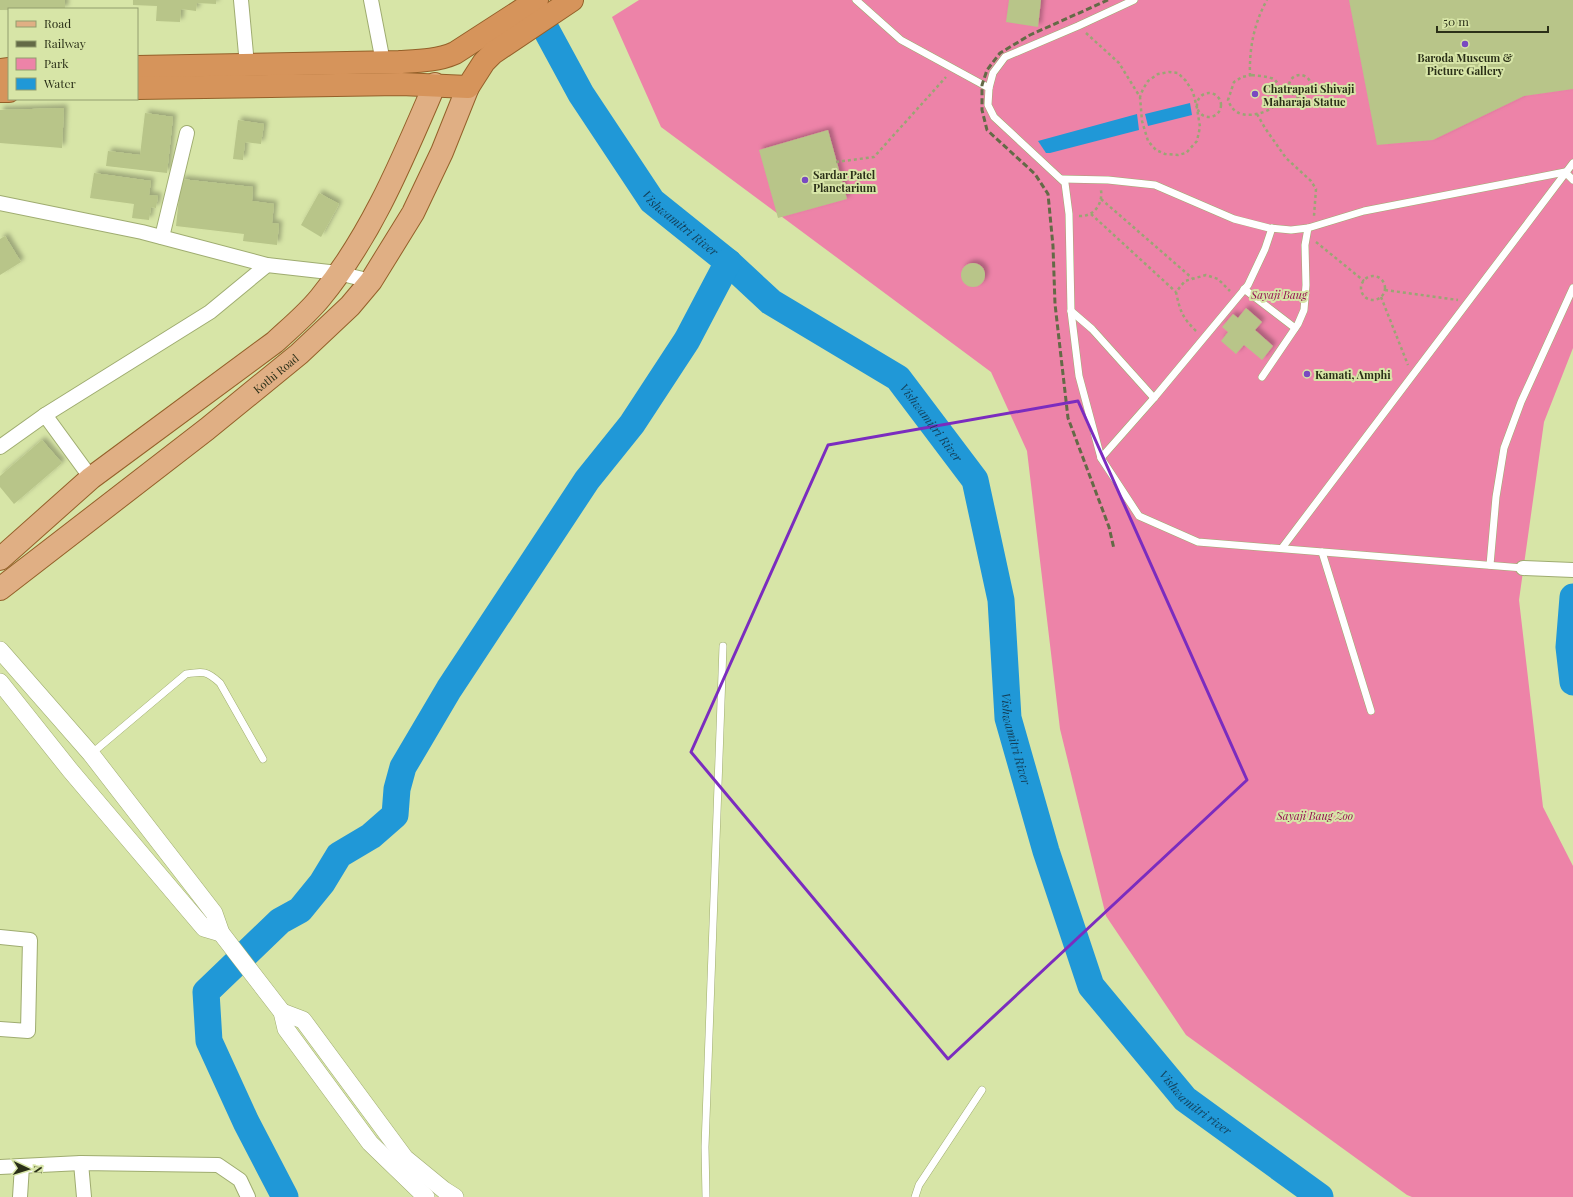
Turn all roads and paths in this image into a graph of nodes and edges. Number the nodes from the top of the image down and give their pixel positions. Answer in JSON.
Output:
{"nodes":[{"id":1,"x":241,"y":0,"type":"edge"},
{"id":2,"x":371,"y":0,"type":"edge"},
{"id":3,"x":537,"y":0,"type":"edge"},
{"id":4,"x":572,"y":0,"type":"edge"},
{"id":5,"x":856,"y":0,"type":"edge"},
{"id":6,"x":1134,"y":0,"type":"edge"},
{"id":7,"x":1267,"y":0,"type":"edge"},
{"id":8,"x":1078,"y":26,"type":"junction"},
{"id":9,"x":486,"y":50,"type":"junction"},
{"id":10,"x":446,"y":57,"type":"junction"},
{"id":11,"x":384,"y":62,"type":"junction"},
{"id":12,"x":247,"y":65,"type":"junction"},
{"id":13,"x":138,"y":67,"type":"edge"},
{"id":14,"x":954,"y":69,"type":"junction"},
{"id":15,"x":1250,"y":76,"type":"junction"},
{"id":16,"x":435,"y":84,"type":"junction"},
{"id":17,"x":468,"y":87,"type":"junction"},
{"id":18,"x":1288,"y":87,"type":"joint"},
{"id":19,"x":138,"y":88,"type":"edge"},
{"id":20,"x":989,"y":88,"type":"junction"},
{"id":21,"x":1140,"y":96,"type":"junction"},
{"id":22,"x":1228,"y":100,"type":"junction"},
{"id":23,"x":1220,"y":101,"type":"junction"},
{"id":24,"x":1197,"y":108,"type":"junction"},
{"id":25,"x":1257,"y":114,"type":"junction"},
{"id":26,"x":187,"y":133,"type":"dead end"},
{"id":27,"x":836,"y":162,"type":"dead end"},
{"id":28,"x":1573,"y":163,"type":"edge"},
{"id":29,"x":1565,"y":172,"type":"junction"},
{"id":30,"x":1062,"y":179,"type":"junction"},
{"id":31,"x":1099,"y":180,"type":"junction"},
{"id":32,"x":1573,"y":180,"type":"edge"},
{"id":33,"x":1101,"y":199,"type":"junction"},
{"id":34,"x":0,"y":203,"type":"edge"},
{"id":35,"x":1069,"y":214,"type":"junction"},
{"id":36,"x":1091,"y":214,"type":"junction"},
{"id":37,"x":1272,"y":228,"type":"junction"},
{"id":38,"x":1310,"y":230,"type":"junction"},
{"id":39,"x":162,"y":237,"type":"junction"},
{"id":40,"x":268,"y":265,"type":"junction"},
{"id":41,"x":338,"y":273,"type":"junction"},
{"id":42,"x":1192,"y":278,"type":"junction"},
{"id":43,"x":371,"y":281,"type":"junction"},
{"id":44,"x":1364,"y":281,"type":"junction"},
{"id":45,"x":1573,"y":288,"type":"edge"},
{"id":46,"x":1244,"y":289,"type":"junction"},
{"id":47,"x":1385,"y":290,"type":"junction"},
{"id":48,"x":1176,"y":292,"type":"junction"},
{"id":49,"x":1381,"y":297,"type":"junction"},
{"id":50,"x":1237,"y":298,"type":"junction"},
{"id":51,"x":1468,"y":301,"type":"junction"},
{"id":52,"x":1071,"y":311,"type":"junction"},
{"id":53,"x":1295,"y":328,"type":"junction"},
{"id":54,"x":1204,"y":338,"type":"junction"},
{"id":55,"x":1412,"y":376,"type":"junction"},
{"id":56,"x":1262,"y":377,"type":"dead end"},
{"id":57,"x":1154,"y":398,"type":"junction"},
{"id":58,"x":45,"y":415,"type":"junction"},
{"id":59,"x":0,"y":447,"type":"edge"},
{"id":60,"x":1101,"y":458,"type":"junction"},
{"id":61,"x":91,"y":478,"type":"junction"},
{"id":62,"x":1282,"y":548,"type":"junction"},
{"id":63,"x":1322,"y":552,"type":"junction"},
{"id":64,"x":0,"y":559,"type":"edge"},
{"id":65,"x":1490,"y":565,"type":"junction"},
{"id":66,"x":1522,"y":568,"type":"joint"},
{"id":67,"x":1573,"y":570,"type":"edge"},
{"id":68,"x":0,"y":589,"type":"edge"},
{"id":69,"x":723,"y":646,"type":"dead end"},
{"id":70,"x":0,"y":650,"type":"edge"},
{"id":71,"x":0,"y":682,"type":"edge"},
{"id":72,"x":1370,"y":711,"type":"dead end"},
{"id":73,"x":91,"y":754,"type":"junction"},
{"id":74,"x":263,"y":759,"type":"dead end"},
{"id":75,"x":221,"y":933,"type":"junction"},
{"id":76,"x":0,"y":938,"type":"edge"},
{"id":77,"x":282,"y":1012,"type":"junction"},
{"id":78,"x":0,"y":1029,"type":"edge"},
{"id":79,"x":982,"y":1090,"type":"dead end"},
{"id":80,"x":81,"y":1163,"type":"junction"},
{"id":81,"x":0,"y":1166,"type":"edge"},
{"id":82,"x":22,"y":1166,"type":"junction"},
{"id":83,"x":20,"y":1197,"type":"edge"},
{"id":84,"x":84,"y":1197,"type":"edge"},
{"id":85,"x":248,"y":1197,"type":"edge"},
{"id":86,"x":426,"y":1197,"type":"edge"},
{"id":87,"x":455,"y":1197,"type":"edge"},
{"id":88,"x":706,"y":1197,"type":"edge"},
{"id":89,"x":915,"y":1197,"type":"edge"}],
"edges":[{"from":1,"to":12,"type":"street"},
{"from":2,"to":11,"type":"street"},
{"from":3,"to":9,"type":"highway"},
{"from":4,"to":9,"type":"highway"},
{"from":5,"to":14,"type":"lane"},
{"from":6,"to":8,"type":"lane"},
{"from":7,"to":15,"type":"path"},
{"from":8,"to":20,"type":"lane"},
{"from":8,"to":21,"type":"path"},
{"from":9,"to":10,"type":"highway"},
{"from":9,"to":17,"type":"highway"},
{"from":10,"to":11,"type":"highway"},
{"from":10,"to":16,"type":"highway"},
{"from":11,"to":12,"type":"highway"},
{"from":12,"to":13,"type":"highway"},
{"from":14,"to":20,"type":"lane"},
{"from":14,"to":27,"type":"path"},
{"from":15,"to":22,"type":"path"},
{"from":15,"to":25,"type":"path"},
{"from":16,"to":17,"type":"highway"},
{"from":16,"to":19,"type":"highway"},
{"from":16,"to":41,"type":"main road"},
{"from":17,"to":43,"type":"main road","name":"Kothi Road"},
{"from":18,"to":18,"type":"path"},
{"from":20,"to":30,"type":"lane"},
{"from":21,"to":24,"type":"path"},
{"from":21,"to":24,"type":"path"},
{"from":22,"to":23,"type":"path"},
{"from":22,"to":25,"type":"path"},
{"from":23,"to":24,"type":"path"},
{"from":23,"to":24,"type":"path"},
{"from":25,"to":38,"type":"path"},
{"from":26,"to":39,"type":"street"},
{"from":28,"to":29,"type":"lane"},
{"from":29,"to":32,"type":"lane"},
{"from":29,"to":38,"type":"lane"},
{"from":29,"to":51,"type":"lane"},
{"from":30,"to":31,"type":"lane"},
{"from":30,"to":35,"type":"lane"},
{"from":31,"to":33,"type":"path"},
{"from":31,"to":37,"type":"lane"},
{"from":33,"to":36,"type":"path"},
{"from":33,"to":42,"type":"path"},
{"from":34,"to":39,"type":"street"},
{"from":35,"to":36,"type":"path"},
{"from":35,"to":52,"type":"lane"},
{"from":36,"to":48,"type":"path"},
{"from":37,"to":38,"type":"lane"},
{"from":37,"to":46,"type":"lane"},
{"from":38,"to":44,"type":"path"},
{"from":38,"to":53,"type":"lane"},
{"from":39,"to":40,"type":"street"},
{"from":40,"to":41,"type":"street"},
{"from":40,"to":58,"type":"street"},
{"from":41,"to":43,"type":"street"},
{"from":41,"to":61,"type":"main road"},
{"from":42,"to":48,"type":"path"},
{"from":42,"to":50,"type":"path"},
{"from":43,"to":68,"type":"main road","name":"Kothi Road"},
{"from":44,"to":47,"type":"path"},
{"from":44,"to":49,"type":"path"},
{"from":45,"to":65,"type":"lane"},
{"from":46,"to":50,"type":"lane"},
{"from":46,"to":53,"type":"lane"},
{"from":47,"to":49,"type":"path"},
{"from":47,"to":51,"type":"path"},
{"from":48,"to":54,"type":"path"},
{"from":49,"to":55,"type":"path"},
{"from":50,"to":54,"type":"lane"},
{"from":51,"to":55,"type":"lane"},
{"from":52,"to":57,"type":"lane"},
{"from":52,"to":60,"type":"lane"},
{"from":53,"to":56,"type":"lane"},
{"from":54,"to":57,"type":"lane"},
{"from":55,"to":62,"type":"lane"},
{"from":57,"to":60,"type":"lane"},
{"from":58,"to":59,"type":"street"},
{"from":58,"to":61,"type":"street"},
{"from":60,"to":62,"type":"lane"},
{"from":61,"to":64,"type":"main road"},
{"from":62,"to":63,"type":"lane"},
{"from":63,"to":65,"type":"lane"},
{"from":63,"to":72,"type":"lane"},
{"from":65,"to":66,"type":"lane"},
{"from":66,"to":67,"type":"street"},
{"from":69,"to":88,"type":"lane"},
{"from":70,"to":73,"type":"street"},
{"from":71,"to":75,"type":"street"},
{"from":73,"to":74,"type":"lane"},
{"from":73,"to":75,"type":"street"},
{"from":75,"to":77,"type":"street"},
{"from":76,"to":78,"type":"street"},
{"from":77,"to":86,"type":"street"},
{"from":77,"to":87,"type":"street"},
{"from":79,"to":89,"type":"lane"},
{"from":80,"to":82,"type":"street"},
{"from":80,"to":84,"type":"street"},
{"from":80,"to":85,"type":"street"},
{"from":81,"to":82,"type":"street"},
{"from":82,"to":83,"type":"street"}]}
